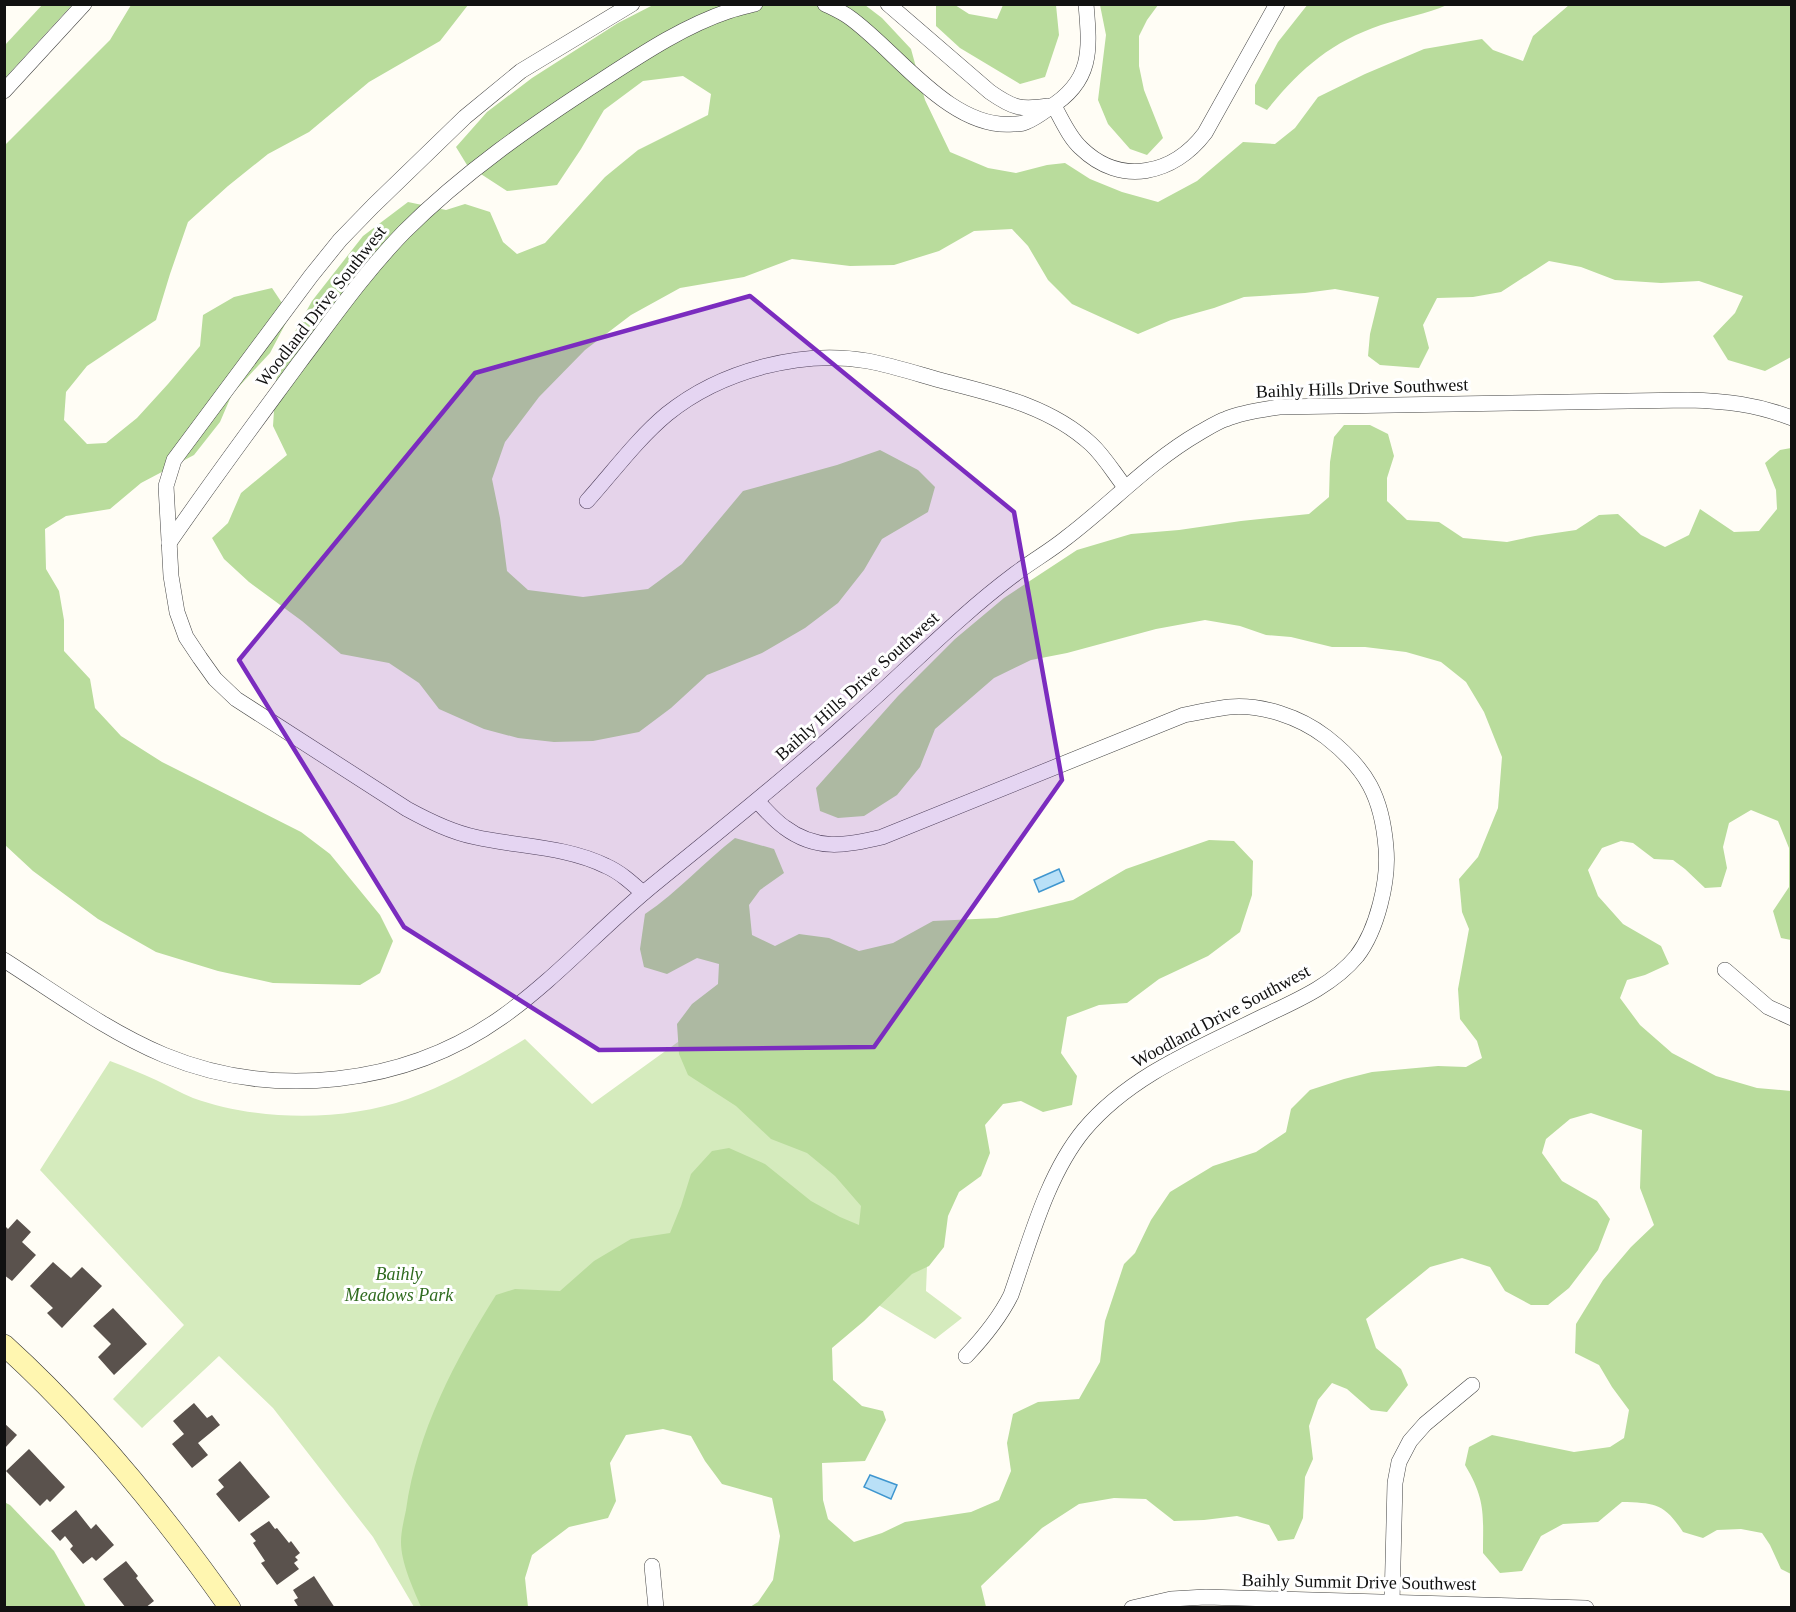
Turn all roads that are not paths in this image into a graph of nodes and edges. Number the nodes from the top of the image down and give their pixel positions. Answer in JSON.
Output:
{"nodes":[{"id":1,"x":84,"y":4,"type":"edge"},
{"id":2,"x":632,"y":4,"type":"edge"},
{"id":3,"x":755,"y":4,"type":"edge"},
{"id":4,"x":825,"y":4,"type":"edge"},
{"id":5,"x":888,"y":4,"type":"edge"},
{"id":6,"x":1086,"y":4,"type":"edge"},
{"id":7,"x":1277,"y":4,"type":"edge"},
{"id":8,"x":4,"y":91,"type":"edge"},
{"id":9,"x":1054,"y":106,"type":"junction"},
{"id":10,"x":1791,"y":418,"type":"edge"},
{"id":11,"x":1125,"y":487,"type":"junction"},
{"id":12,"x":587,"y":501,"type":"dead end"},
{"id":13,"x":169,"y":543,"type":"junction"},
{"id":14,"x":757,"y":801,"type":"junction"},
{"id":15,"x":644,"y":893,"type":"junction"},
{"id":16,"x":4,"y":960,"type":"edge"},
{"id":17,"x":1725,"y":970,"type":"dead end"},
{"id":18,"x":1791,"y":1018,"type":"edge"},
{"id":19,"x":4,"y":1345,"type":"edge"},
{"id":20,"x":966,"y":1356,"type":"dead end"},
{"id":21,"x":1472,"y":1385,"type":"dead end"},
{"id":22,"x":652,"y":1566,"type":"dead end"},
{"id":23,"x":1392,"y":1602,"type":"junction"},
{"id":24,"x":230,"y":1608,"type":"edge"},
{"id":25,"x":656,"y":1608,"type":"edge"},
{"id":26,"x":1132,"y":1608,"type":"edge"},
{"id":27,"x":1586,"y":1608,"type":"edge"}],
"edges":[{"from":1,"to":8,"type":"street"},
{"from":2,"to":13,"type":"street","name":"Woodland Drive Southwest"},
{"from":3,"to":13,"type":"street","name":"Woodland Drive Southwest"},
{"from":4,"to":9,"type":"street"},
{"from":5,"to":9,"type":"street"},
{"from":6,"to":9,"type":"street"},
{"from":7,"to":9,"type":"street"},
{"from":10,"to":11,"type":"street","name":"Baihly Hills Drive Southwest"},
{"from":11,"to":12,"type":"street"},
{"from":11,"to":14,"type":"street","name":"Baihly Hills Drive Southwest"},
{"from":13,"to":15,"type":"street","name":"Woodland Drive Southwest"},
{"from":14,"to":15,"type":"street","name":"Baihly Hills Drive Southwest"},
{"from":14,"to":20,"type":"street","name":"Woodland Drive Southwest"},
{"from":15,"to":16,"type":"street","name":"Baihly Hills Drive Southwest"},
{"from":17,"to":18,"type":"street"},
{"from":19,"to":24,"type":"street"},
{"from":21,"to":23,"type":"street"},
{"from":22,"to":25,"type":"street"},
{"from":23,"to":26,"type":"street","name":"Baihly Summit Drive Southwest"},
{"from":23,"to":27,"type":"street","name":"Baihly Summit Drive Southwest"}]}
